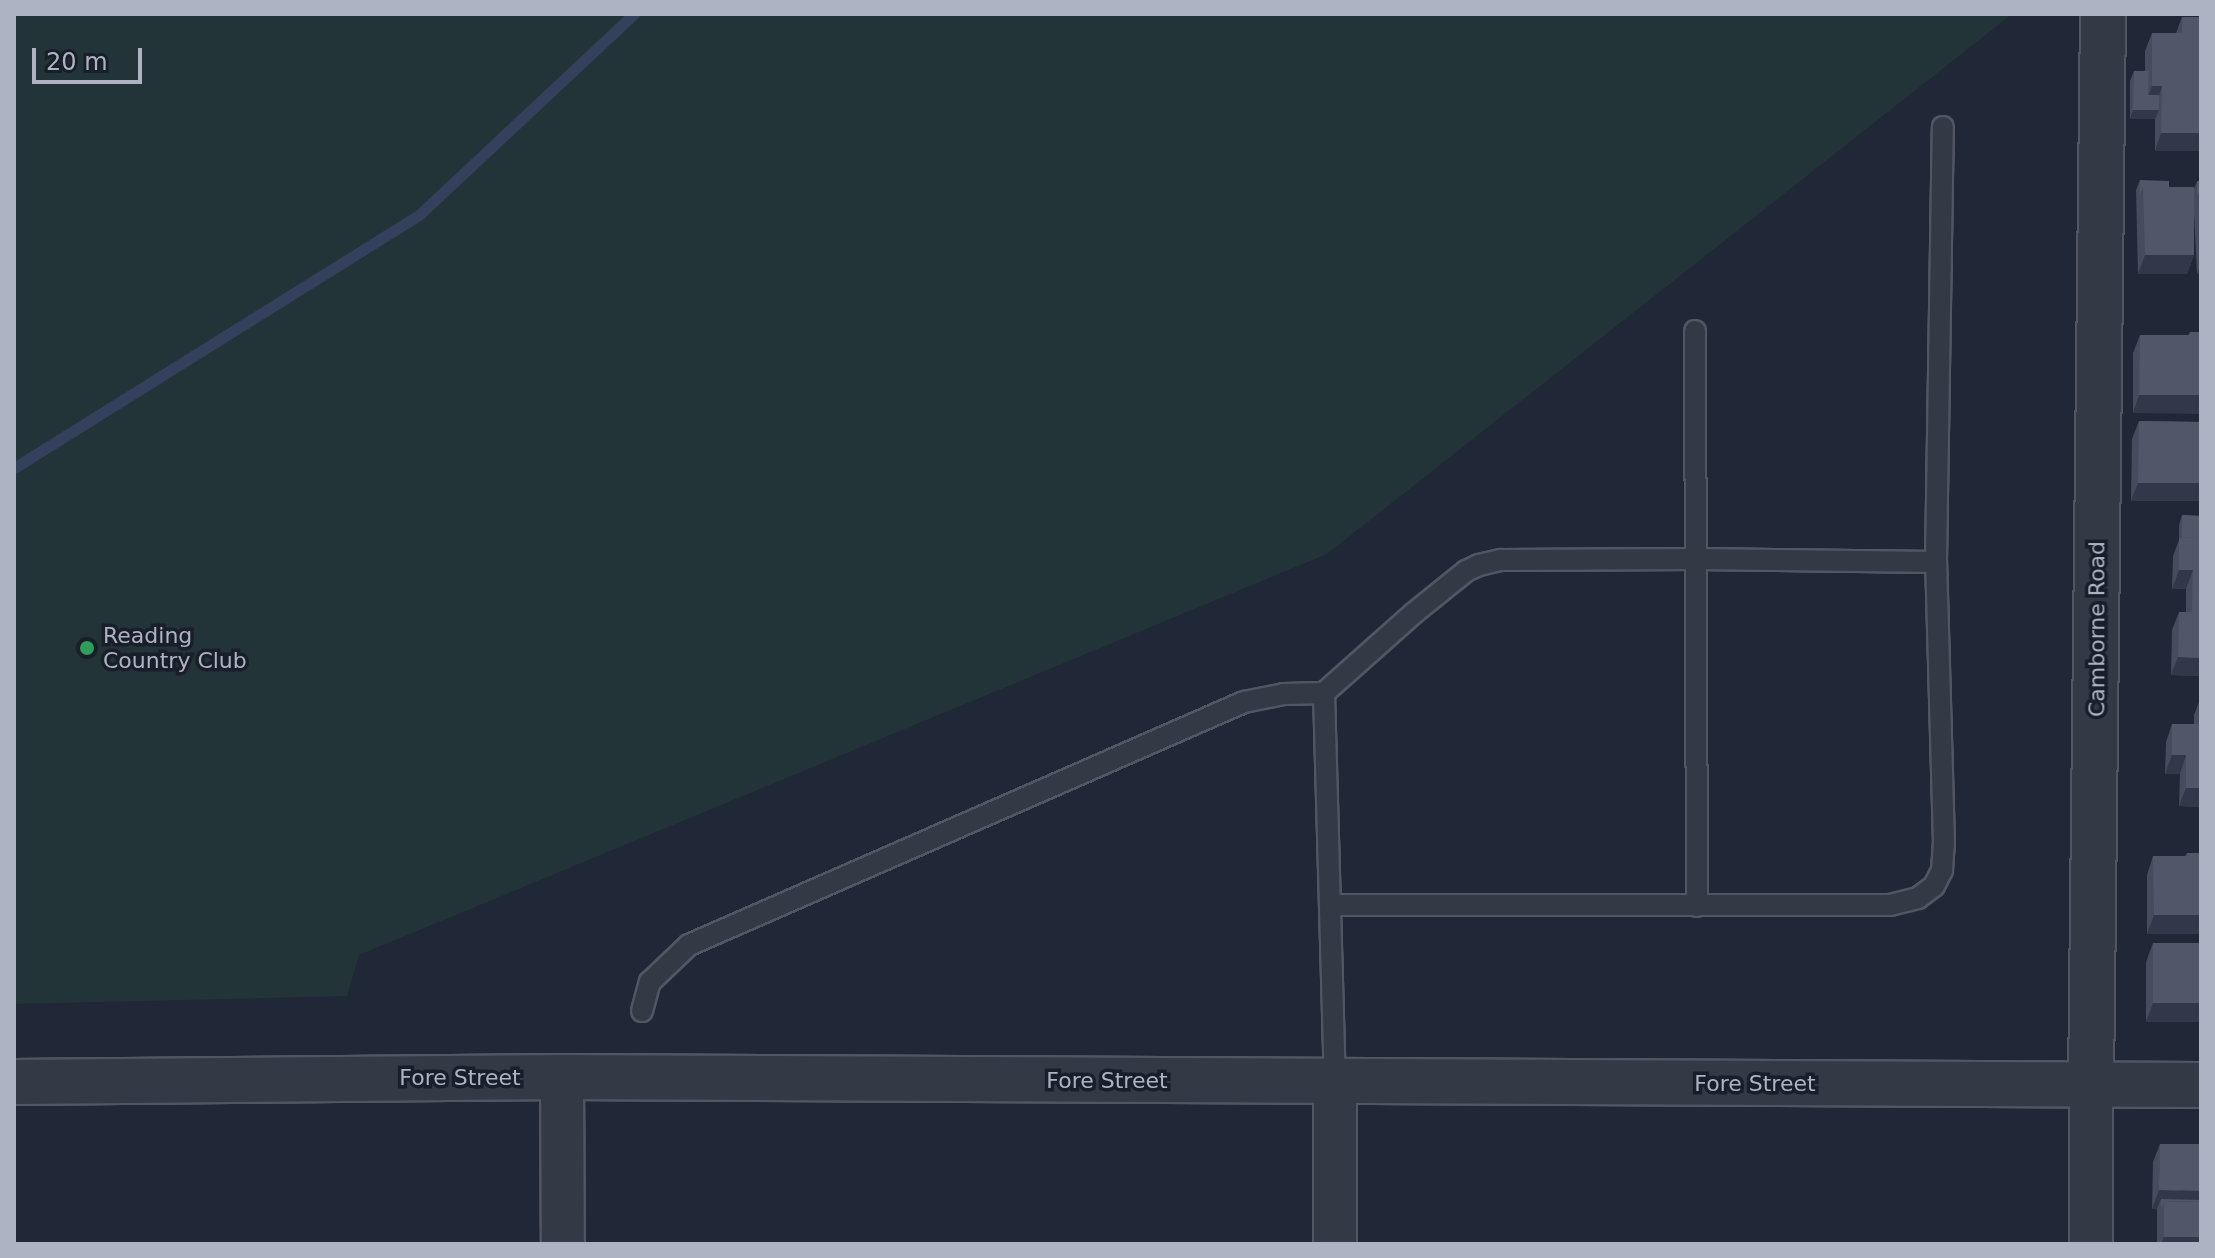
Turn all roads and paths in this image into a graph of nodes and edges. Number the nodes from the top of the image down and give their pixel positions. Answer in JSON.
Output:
{"nodes":[{"id":1,"x":2103,"y":14,"type":"edge"},
{"id":2,"x":1943,"y":127,"type":"dead end"},
{"id":3,"x":1695,"y":331,"type":"dead end"},
{"id":4,"x":1696,"y":559,"type":"junction"},
{"id":5,"x":1936,"y":562,"type":"junction"},
{"id":6,"x":1324,"y":693,"type":"junction"},
{"id":7,"x":1333,"y":905,"type":"junction"},
{"id":8,"x":1697,"y":906,"type":"junction"},
{"id":9,"x":642,"y":1011,"type":"dead end"},
{"id":10,"x":562,"y":1077,"type":"junction"},
{"id":11,"x":14,"y":1082,"type":"edge"},
{"id":12,"x":1335,"y":1082,"type":"junction"},
{"id":13,"x":2091,"y":1085,"type":"junction"},
{"id":14,"x":2201,"y":1085,"type":"edge"},
{"id":15,"x":563,"y":1244,"type":"edge"},
{"id":16,"x":1335,"y":1244,"type":"edge"},
{"id":17,"x":2091,"y":1244,"type":"edge"}],
"edges":[{"from":1,"to":13,"type":"street","name":"Camborne Road"},
{"from":2,"to":5,"type":"lane"},
{"from":3,"to":4,"type":"lane"},
{"from":4,"to":5,"type":"lane"},
{"from":4,"to":6,"type":"lane"},
{"from":4,"to":8,"type":"lane"},
{"from":5,"to":8,"type":"lane"},
{"from":6,"to":7,"type":"lane"},
{"from":6,"to":9,"type":"lane"},
{"from":7,"to":8,"type":"lane"},
{"from":7,"to":12,"type":"lane"},
{"from":10,"to":11,"type":"street","name":"Fore Street"},
{"from":10,"to":12,"type":"street","name":"Fore Street"},
{"from":10,"to":15,"type":"street"},
{"from":12,"to":13,"type":"street","name":"Fore Street"},
{"from":12,"to":16,"type":"street"},
{"from":13,"to":14,"type":"street","name":"Fore Street"},
{"from":13,"to":17,"type":"street","name":"Camborne Road"}]}
